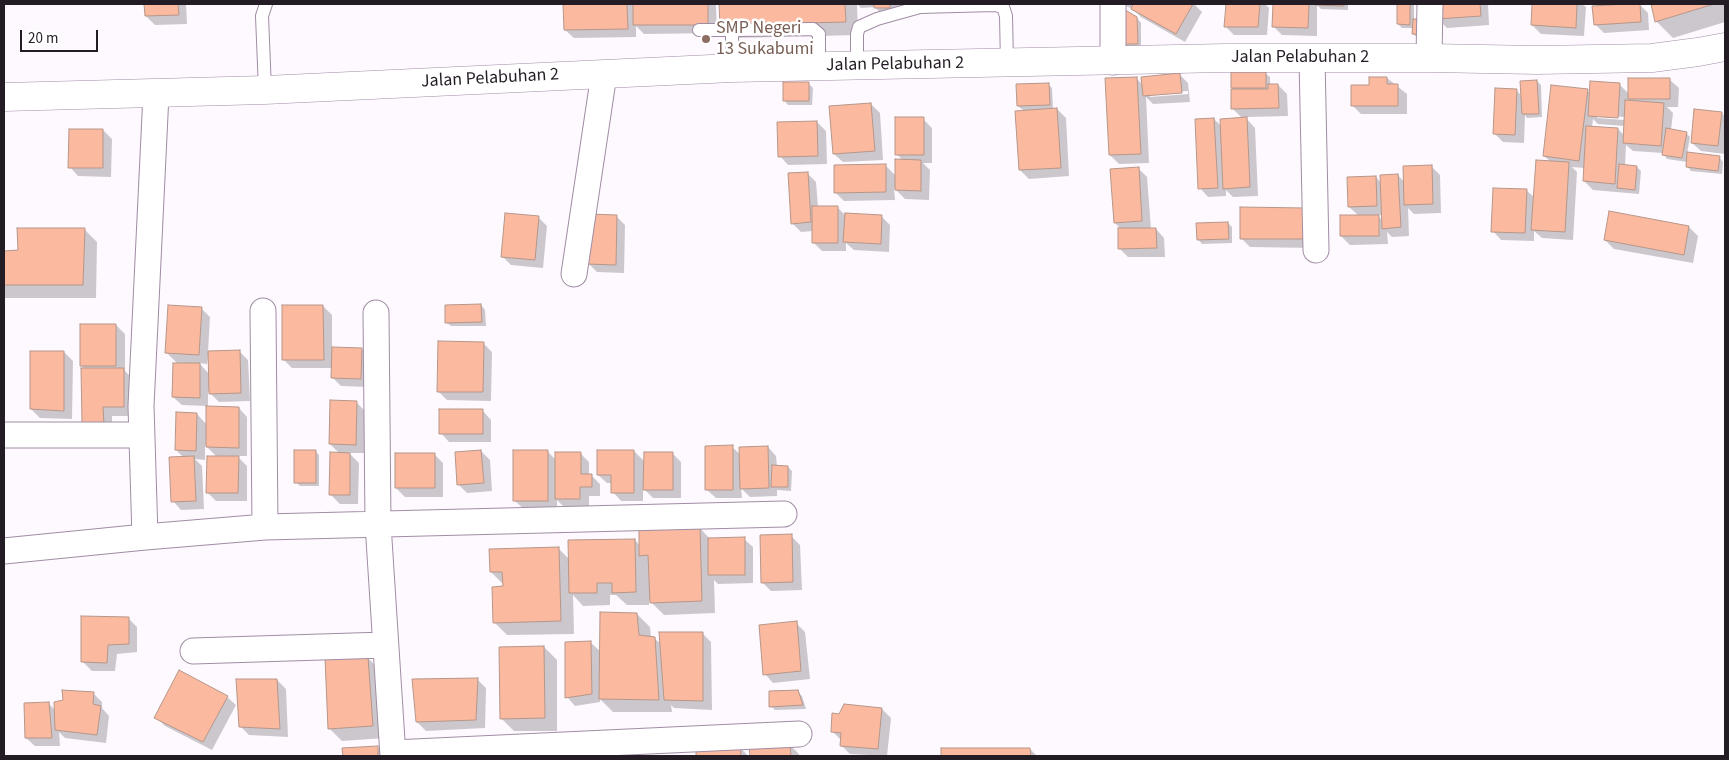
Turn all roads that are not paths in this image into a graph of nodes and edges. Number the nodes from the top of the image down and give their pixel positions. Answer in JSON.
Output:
{"nodes":[{"id":1,"x":266,"y":4,"type":"edge"},
{"id":2,"x":1113,"y":4,"type":"edge"},
{"id":3,"x":1430,"y":4,"type":"edge"},
{"id":4,"x":699,"y":30,"type":"dead end"},
{"id":5,"x":732,"y":30,"type":"junction"},
{"id":6,"x":1725,"y":47,"type":"edge"},
{"id":7,"x":1312,"y":58,"type":"junction"},
{"id":8,"x":1429,"y":58,"type":"junction"},
{"id":9,"x":1113,"y":62,"type":"junction"},
{"id":10,"x":1008,"y":63,"type":"junction"},
{"id":11,"x":857,"y":66,"type":"junction"},
{"id":12,"x":819,"y":67,"type":"junction"},
{"id":13,"x":732,"y":68,"type":"junction"},
{"id":14,"x":604,"y":74,"type":"junction"},
{"id":15,"x":265,"y":90,"type":"junction"},
{"id":16,"x":156,"y":94,"type":"junction"},
{"id":17,"x":4,"y":97,"type":"edge"},
{"id":18,"x":1316,"y":250,"type":"dead end"},
{"id":19,"x":574,"y":274,"type":"dead end"},
{"id":20,"x":263,"y":312,"type":"dead end"},
{"id":21,"x":376,"y":313,"type":"dead end"},
{"id":22,"x":4,"y":435,"type":"edge"},
{"id":23,"x":141,"y":435,"type":"junction"},
{"id":24,"x":784,"y":514,"type":"dead end"},
{"id":25,"x":378,"y":524,"type":"junction"},
{"id":26,"x":265,"y":527,"type":"junction"},
{"id":27,"x":144,"y":536,"type":"junction"},
{"id":28,"x":4,"y":551,"type":"edge"},
{"id":29,"x":385,"y":645,"type":"junction"},
{"id":30,"x":193,"y":651,"type":"dead end"},
{"id":31,"x":799,"y":734,"type":"dead end"},
{"id":32,"x":637,"y":748,"type":"edge"},
{"id":33,"x":393,"y":755,"type":"edge"}],
"edges":[{"from":1,"to":15,"type":"lane"},
{"from":2,"to":9,"type":"street"},
{"from":3,"to":8,"type":"street"},
{"from":4,"to":5,"type":"lane"},
{"from":5,"to":12,"type":"lane"},
{"from":5,"to":13,"type":"lane"},
{"from":6,"to":8,"type":"main road","name":"Jalan Pelabuhan 2"},
{"from":7,"to":8,"type":"main road","name":"Jalan Pelabuhan 2"},
{"from":7,"to":9,"type":"main road","name":"Jalan Pelabuhan 2"},
{"from":7,"to":18,"type":"street"},
{"from":9,"to":10,"type":"main road","name":"Jalan Pelabuhan 2"},
{"from":10,"to":11,"type":"main road","name":"Jalan Pelabuhan 2"},
{"from":10,"to":11,"type":"lane"},
{"from":11,"to":12,"type":"main road","name":"Jalan Pelabuhan 2"},
{"from":12,"to":13,"type":"main road","name":"Jalan Pelabuhan 2"},
{"from":13,"to":14,"type":"main road","name":"Jalan Pelabuhan 2"},
{"from":14,"to":15,"type":"main road","name":"Jalan Pelabuhan 2"},
{"from":14,"to":19,"type":"street"},
{"from":15,"to":16,"type":"main road","name":"Jalan Pelabuhan 2"},
{"from":16,"to":17,"type":"main road","name":"Jalan Pelabuhan 2"},
{"from":16,"to":23,"type":"street"},
{"from":20,"to":26,"type":"street"},
{"from":21,"to":25,"type":"street"},
{"from":22,"to":23,"type":"street"},
{"from":23,"to":27,"type":"street"},
{"from":24,"to":25,"type":"street"},
{"from":25,"to":26,"type":"street"},
{"from":25,"to":29,"type":"street"},
{"from":26,"to":27,"type":"street"},
{"from":27,"to":28,"type":"street"},
{"from":29,"to":30,"type":"street"},
{"from":29,"to":33,"type":"street"},
{"from":31,"to":32,"type":"street"},
{"from":32,"to":33,"type":"street"}]}
